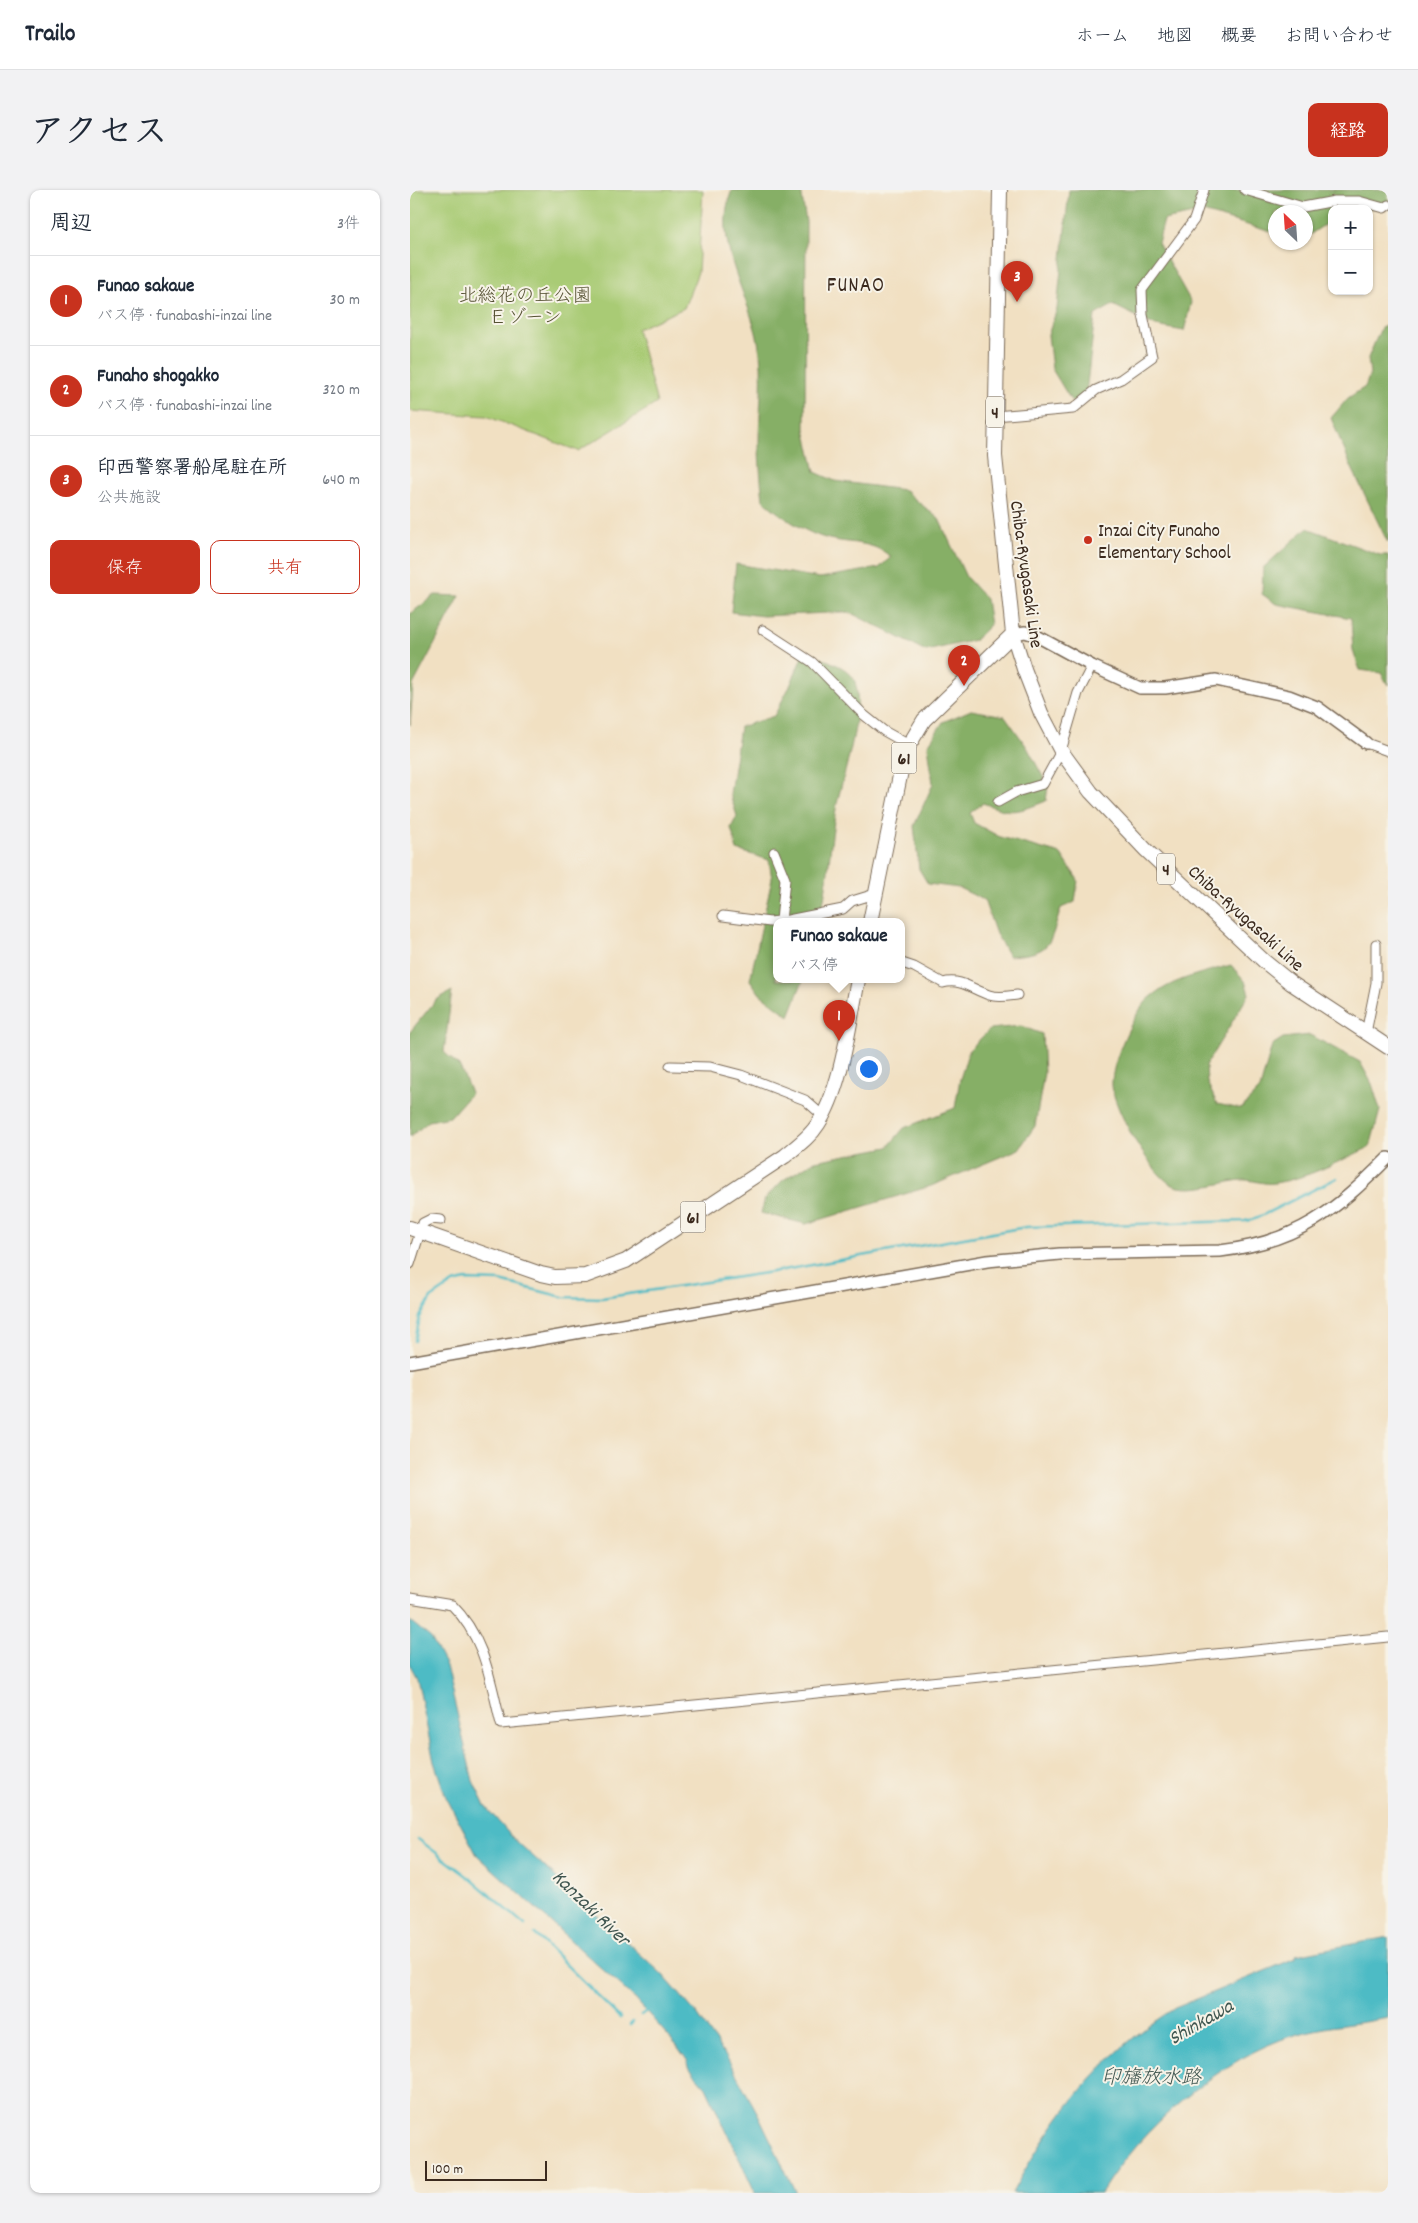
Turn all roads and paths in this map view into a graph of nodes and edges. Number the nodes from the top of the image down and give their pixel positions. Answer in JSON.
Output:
{"nodes":[{"id":1,"x":1000,"y":190,"type":"edge"},
{"id":2,"x":1204,"y":190,"type":"edge"},
{"id":3,"x":1245,"y":190,"type":"edge"},
{"id":4,"x":1388,"y":206,"type":"edge"},
{"id":5,"x":995,"y":416,"type":"junction"},
{"id":6,"x":763,"y":630,"type":"dead end"},
{"id":7,"x":1013,"y":634,"type":"junction"},
{"id":8,"x":1092,"y":666,"type":"junction"},
{"id":9,"x":1366,"y":743,"type":"joint"},
{"id":10,"x":909,"y":745,"type":"junction"},
{"id":11,"x":1061,"y":751,"type":"junction"},
{"id":12,"x":1388,"y":751,"type":"edge"},
{"id":13,"x":998,"y":802,"type":"dead end"},
{"id":14,"x":774,"y":852,"type":"dead end"},
{"id":15,"x":875,"y":894,"type":"junction"},
{"id":16,"x":723,"y":916,"type":"dead end"},
{"id":17,"x":780,"y":918,"type":"edge"},
{"id":18,"x":796,"y":918,"type":"edge"},
{"id":19,"x":871,"y":918,"type":"edge"},
{"id":20,"x":773,"y":921,"type":"edge"},
{"id":21,"x":1376,"y":944,"type":"dead end"},
{"id":22,"x":905,"y":964,"type":"edge"},
{"id":23,"x":858,"y":983,"type":"edge"},
{"id":24,"x":1017,"y":995,"type":"dead end"},
{"id":25,"x":1366,"y":1032,"type":"junction"},
{"id":26,"x":1388,"y":1047,"type":"edge"},
{"id":27,"x":670,"y":1066,"type":"dead end"},
{"id":28,"x":823,"y":1116,"type":"junction"},
{"id":29,"x":1388,"y":1158,"type":"edge"},
{"id":30,"x":441,"y":1220,"type":"dead end"},
{"id":31,"x":415,"y":1230,"type":"edge"},
{"id":32,"x":410,"y":1264,"type":"edge"},
{"id":33,"x":410,"y":1362,"type":"edge"},
{"id":34,"x":410,"y":1598,"type":"edge"},
{"id":35,"x":1388,"y":1637,"type":"edge"}],
"edges":[{"from":1,"to":5,"type":"main road","name":"Chiba-Ryugasaki Line","number":"4"},
{"from":2,"to":5,"type":"street"},
{"from":3,"to":4,"type":"street"},
{"from":5,"to":7,"type":"main road","name":"Chiba-Ryugasaki Line","number":"4"},
{"from":6,"to":10,"type":"street"},
{"from":7,"to":8,"type":"street"},
{"from":7,"to":10,"type":"main road","number":"61"},
{"from":7,"to":11,"type":"main road","name":"Chiba-Ryugasaki Line","number":"4"},
{"from":8,"to":9,"type":"street"},
{"from":8,"to":11,"type":"street"},
{"from":9,"to":12,"type":"street"},
{"from":10,"to":15,"type":"main road","number":"61"},
{"from":11,"to":13,"type":"street"},
{"from":11,"to":25,"type":"main road","name":"Chiba-Ryugasaki Line","number":"4"},
{"from":14,"to":17,"type":"street"},
{"from":15,"to":18,"type":"street"},
{"from":15,"to":19,"type":"main road","number":"61"},
{"from":16,"to":20,"type":"street"},
{"from":21,"to":25,"type":"street"},
{"from":22,"to":24,"type":"street"},
{"from":23,"to":28,"type":"main road","number":"61"},
{"from":25,"to":26,"type":"main road","name":"Chiba-Ryugasaki Line","number":"4"},
{"from":27,"to":28,"type":"street"},
{"from":28,"to":31,"type":"main road","number":"61"},
{"from":29,"to":33,"type":"street"},
{"from":30,"to":31,"type":"street"},
{"from":31,"to":32,"type":"street"},
{"from":34,"to":35,"type":"street"}]}
